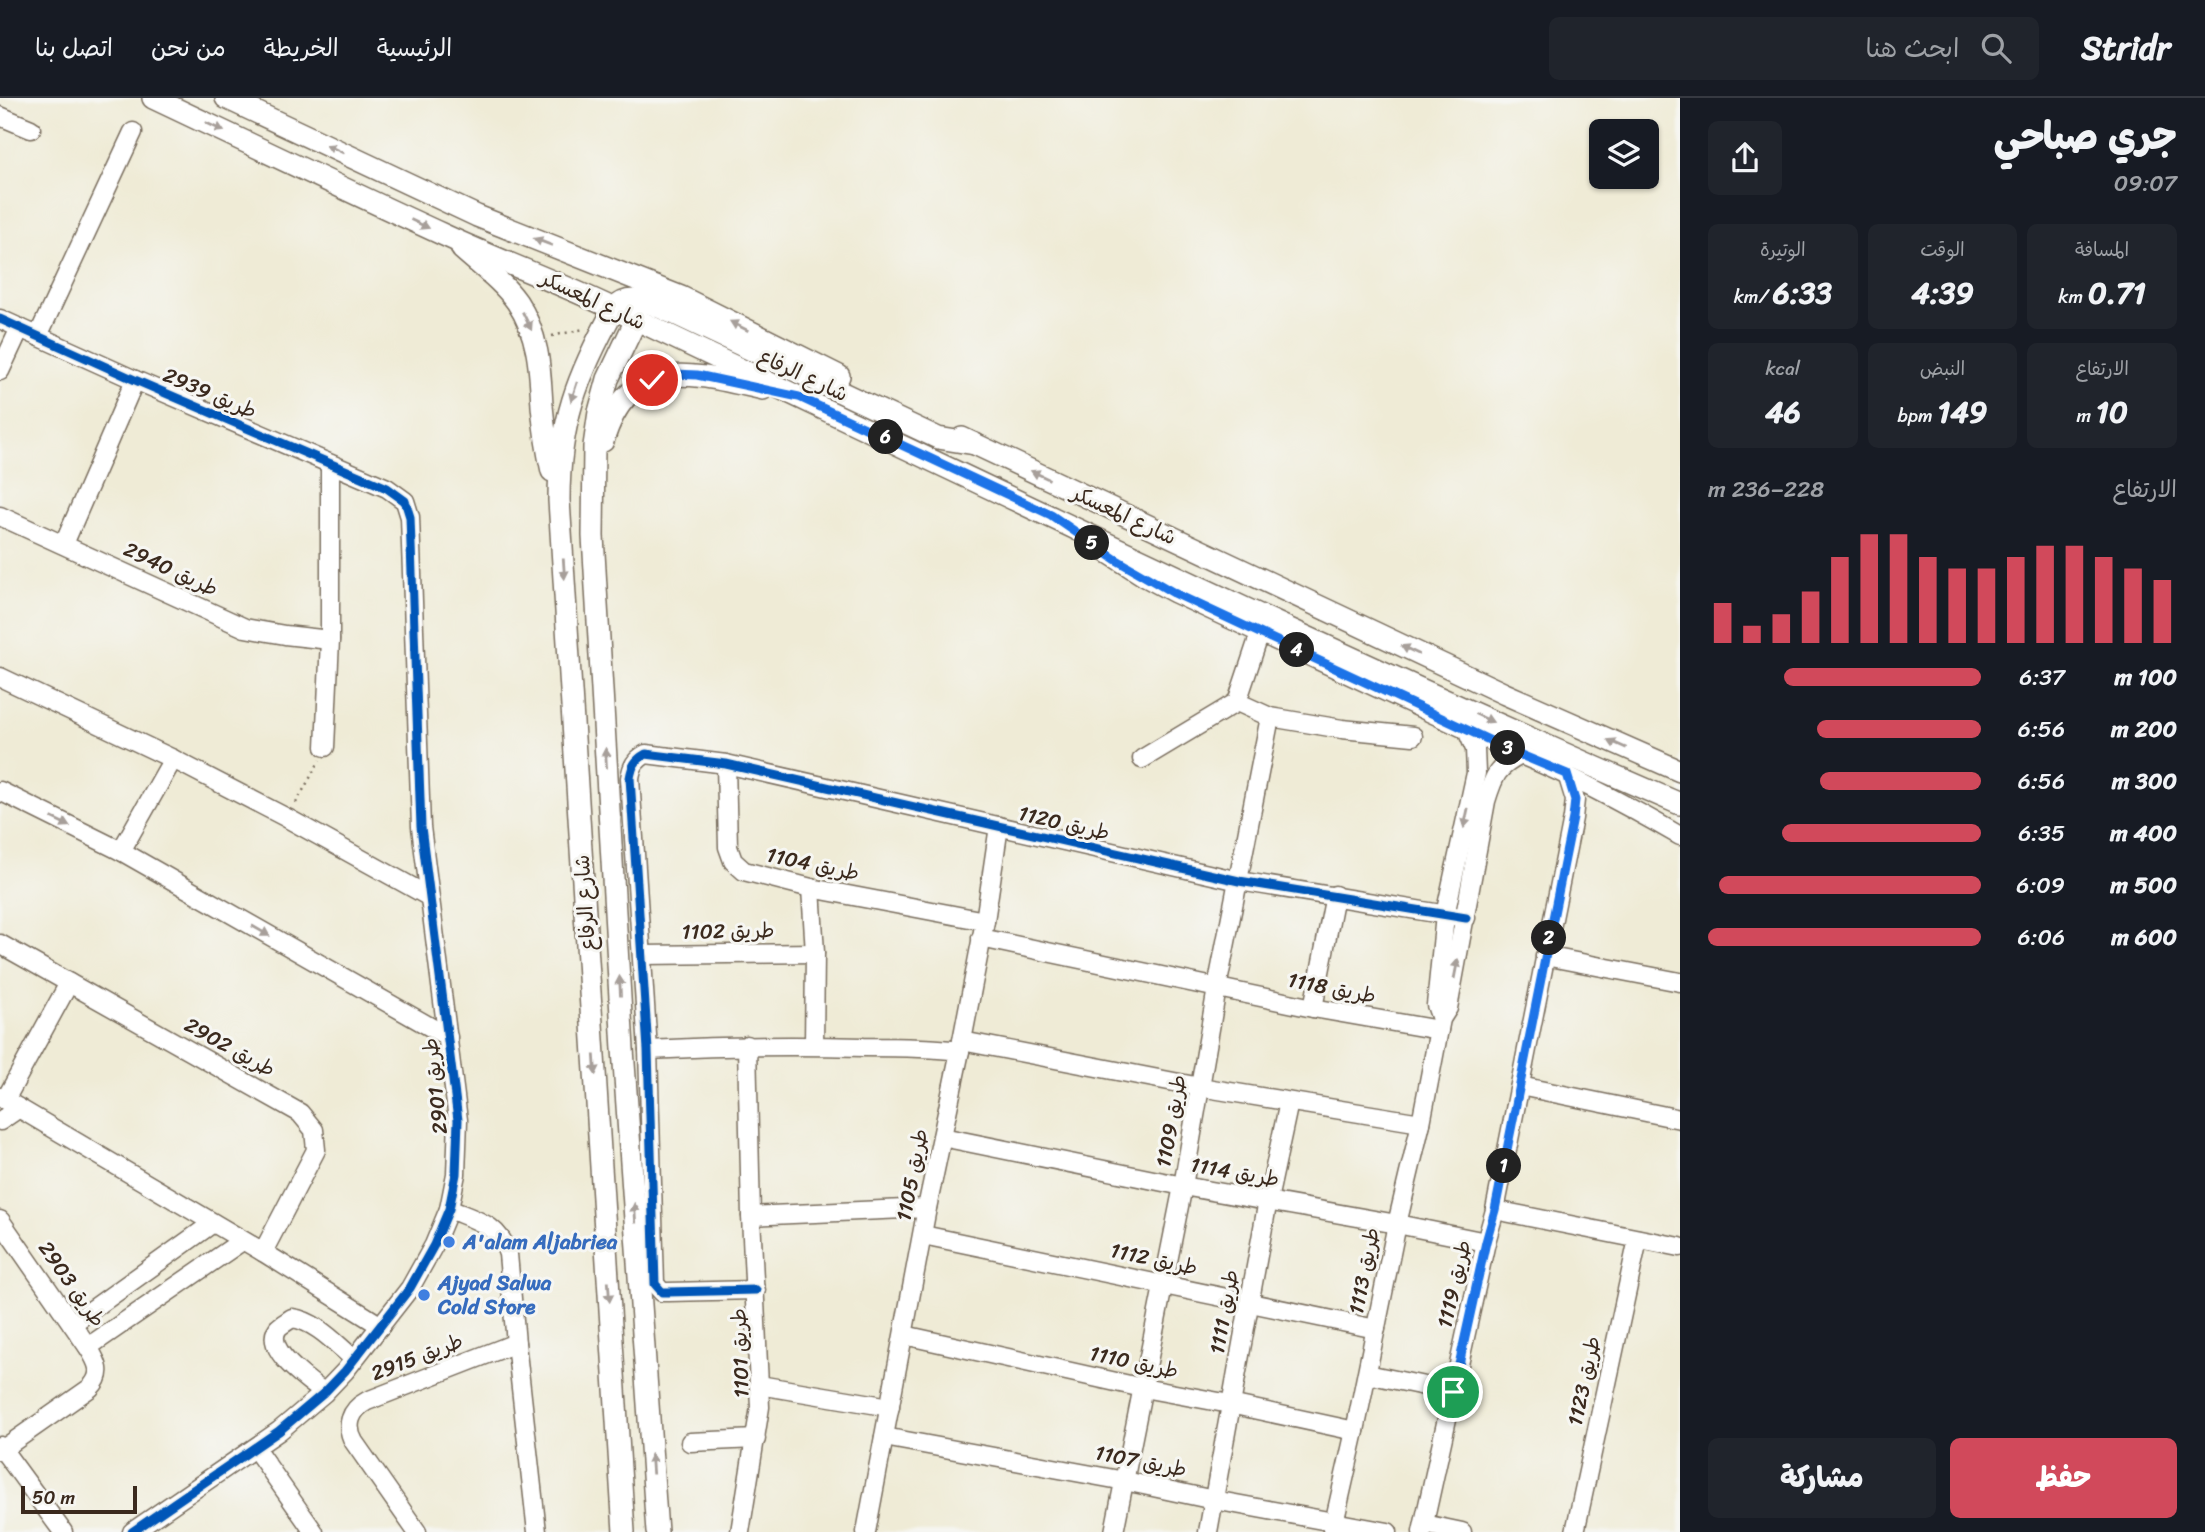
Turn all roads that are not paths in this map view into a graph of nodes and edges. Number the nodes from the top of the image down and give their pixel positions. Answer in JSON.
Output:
{"nodes":[{"id":1,"x":153,"y":98,"type":"edge"},
{"id":2,"x":226,"y":98,"type":"edge"},
{"id":3,"x":0,"y":116,"type":"edge"},
{"id":4,"x":31,"y":129,"type":"dead end"},
{"id":5,"x":134,"y":132,"type":"dead end"},
{"id":6,"x":447,"y":236,"type":"junction"},
{"id":7,"x":606,"y":267,"type":"junction"},
{"id":8,"x":634,"y":298,"type":"junction"},
{"id":9,"x":614,"y":309,"type":"junction"},
{"id":10,"x":0,"y":318,"type":"edge"},
{"id":11,"x":636,"y":320,"type":"junction"},
{"id":12,"x":20,"y":328,"type":"junction"},
{"id":13,"x":38,"y":336,"type":"junction"},
{"id":14,"x":0,"y":371,"type":"edge"},
{"id":15,"x":135,"y":380,"type":"junction"},
{"id":16,"x":799,"y":397,"type":"junction"},
{"id":17,"x":975,"y":444,"type":"junction"},
{"id":18,"x":330,"y":464,"type":"junction"},
{"id":19,"x":593,"y":481,"type":"junction"},
{"id":20,"x":559,"y":500,"type":"junction"},
{"id":21,"x":405,"y":501,"type":"joint"},
{"id":22,"x":1051,"y":515,"type":"junction"},
{"id":23,"x":0,"y":516,"type":"edge"},
{"id":24,"x":64,"y":544,"type":"junction"},
{"id":25,"x":1261,"y":633,"type":"junction"},
{"id":26,"x":330,"y":640,"type":"junction"},
{"id":27,"x":0,"y":677,"type":"edge"},
{"id":28,"x":1237,"y":702,"type":"junction"},
{"id":29,"x":1270,"y":717,"type":"junction"},
{"id":30,"x":1466,"y":728,"type":"junction"},
{"id":31,"x":1413,"y":736,"type":"dead end"},
{"id":32,"x":326,"y":747,"type":"road end"},
{"id":33,"x":1521,"y":755,"type":"junction"},
{"id":34,"x":1142,"y":759,"type":"dead end"},
{"id":35,"x":173,"y":760,"type":"junction"},
{"id":36,"x":726,"y":764,"type":"junction"},
{"id":37,"x":1680,"y":771,"type":"edge"},
{"id":38,"x":1567,"y":774,"type":"junction"},
{"id":39,"x":0,"y":791,"type":"edge"},
{"id":40,"x":1611,"y":796,"type":"junction"},
{"id":41,"x":1680,"y":804,"type":"edge"},
{"id":42,"x":1573,"y":818,"type":"junction"},
{"id":43,"x":999,"y":826,"type":"junction"},
{"id":44,"x":1680,"y":836,"type":"edge"},
{"id":45,"x":121,"y":851,"type":"junction"},
{"id":46,"x":1239,"y":881,"type":"junction"},
{"id":47,"x":811,"y":888,"type":"junction"},
{"id":48,"x":1335,"y":895,"type":"junction"},
{"id":49,"x":428,"y":897,"type":"junction"},
{"id":50,"x":1445,"y":915,"type":"junction"},
{"id":51,"x":1466,"y":918,"type":"junction"},
{"id":52,"x":983,"y":930,"type":"junction"},
{"id":53,"x":0,"y":944,"type":"edge"},
{"id":54,"x":815,"y":953,"type":"junction"},
{"id":55,"x":642,"y":955,"type":"junction"},
{"id":56,"x":1545,"y":956,"type":"junction"},
{"id":57,"x":1680,"y":982,"type":"edge"},
{"id":58,"x":69,"y":983,"type":"junction"},
{"id":59,"x":1217,"y":988,"type":"junction"},
{"id":60,"x":1313,"y":1008,"type":"junction"},
{"id":61,"x":1440,"y":1024,"type":"junction"},
{"id":62,"x":448,"y":1037,"type":"junction"},
{"id":63,"x":747,"y":1045,"type":"junction"},
{"id":64,"x":814,"y":1045,"type":"junction"},
{"id":65,"x":961,"y":1046,"type":"junction"},
{"id":66,"x":648,"y":1050,"type":"junction"},
{"id":67,"x":1520,"y":1086,"type":"junction"},
{"id":68,"x":1200,"y":1087,"type":"junction"},
{"id":69,"x":8,"y":1102,"type":"edge"},
{"id":70,"x":1289,"y":1102,"type":"junction"},
{"id":71,"x":1680,"y":1119,"type":"edge"},
{"id":72,"x":0,"y":1121,"type":"edge"},
{"id":73,"x":1421,"y":1123,"type":"junction"},
{"id":74,"x":942,"y":1137,"type":"junction"},
{"id":75,"x":1183,"y":1186,"type":"junction"},
{"id":76,"x":1268,"y":1200,"type":"junction"},
{"id":77,"x":927,"y":1208,"type":"junction"},
{"id":78,"x":449,"y":1209,"type":"junction"},
{"id":79,"x":1495,"y":1210,"type":"junction"},
{"id":80,"x":751,"y":1216,"type":"junction"},
{"id":81,"x":0,"y":1220,"type":"edge"},
{"id":82,"x":213,"y":1223,"type":"junction"},
{"id":83,"x":1397,"y":1224,"type":"junction"},
{"id":84,"x":923,"y":1235,"type":"junction"},
{"id":85,"x":1638,"y":1239,"type":"junction"},
{"id":86,"x":242,"y":1241,"type":"junction"},
{"id":87,"x":1486,"y":1242,"type":"junction"},
{"id":88,"x":1680,"y":1247,"type":"edge"},
{"id":89,"x":263,"y":1252,"type":"junction"},
{"id":90,"x":1163,"y":1285,"type":"junction"},
{"id":91,"x":756,"y":1290,"type":"junction"},
{"id":92,"x":1250,"y":1302,"type":"junction"},
{"id":93,"x":72,"y":1324,"type":"junction"},
{"id":94,"x":381,"y":1326,"type":"junction"},
{"id":95,"x":1376,"y":1329,"type":"junction"},
{"id":96,"x":904,"y":1335,"type":"junction"},
{"id":97,"x":516,"y":1343,"type":"junction"},
{"id":98,"x":88,"y":1347,"type":"junction"},
{"id":99,"x":354,"y":1359,"type":"junction"},
{"id":100,"x":1367,"y":1374,"type":"junction"},
{"id":101,"x":759,"y":1385,"type":"junction"},
{"id":102,"x":1143,"y":1388,"type":"junction"},
{"id":103,"x":1453,"y":1392,"type":"junction"},
{"id":104,"x":324,"y":1393,"type":"junction"},
{"id":105,"x":1230,"y":1404,"type":"junction"},
{"id":106,"x":890,"y":1407,"type":"junction"},
{"id":107,"x":1355,"y":1431,"type":"junction"},
{"id":108,"x":884,"y":1437,"type":"junction"},
{"id":109,"x":756,"y":1439,"type":"junction"},
{"id":110,"x":690,"y":1442,"type":"dead end"},
{"id":111,"x":255,"y":1448,"type":"junction"},
{"id":112,"x":1,"y":1449,"type":"edge"},
{"id":113,"x":1125,"y":1480,"type":"junction"},
{"id":114,"x":1214,"y":1500,"type":"junction"},
{"id":115,"x":1333,"y":1527,"type":"edge"},
{"id":116,"x":1423,"y":1528,"type":"edge"},
{"id":117,"x":63,"y":1532,"type":"edge"},
{"id":118,"x":133,"y":1532,"type":"edge"},
{"id":119,"x":314,"y":1532,"type":"edge"},
{"id":120,"x":417,"y":1532,"type":"edge"},
{"id":121,"x":537,"y":1532,"type":"edge"},
{"id":122,"x":624,"y":1532,"type":"edge"},
{"id":123,"x":657,"y":1532,"type":"edge"},
{"id":124,"x":740,"y":1532,"type":"edge"},
{"id":125,"x":866,"y":1532,"type":"edge"},
{"id":126,"x":1114,"y":1532,"type":"edge"},
{"id":127,"x":1208,"y":1532,"type":"edge"},
{"id":128,"x":1388,"y":1532,"type":"edge"},
{"id":129,"x":1462,"y":1532,"type":"edge"},
{"id":130,"x":1575,"y":1532,"type":"edge"}],
"edges":[{"from":1,"to":6,"type":"main road","name":"شارع المعسكر","one_way":true},
{"from":7,"to":2,"type":"main road","name":"شارع المعسكر","one_way":true},
{"from":3,"to":4,"type":"street"},
{"from":5,"to":13,"type":"street"},
{"from":6,"to":9,"type":"main road","name":"شارع المعسكر"},
{"from":6,"to":20,"type":"main road","one_way":true},
{"from":7,"to":8,"type":"main road","name":"شارع الرفاع"},
{"from":17,"to":7,"type":"main road","name":"شارع المعسكر","one_way":true},
{"from":8,"to":9,"type":"main road"},
{"from":8,"to":11,"type":"main road"},
{"from":8,"to":17,"type":"main road","name":"شارع الرفاع"},
{"from":9,"to":11,"type":"main road","name":"شارع المعسكر"},
{"from":9,"to":20,"type":"main road","name":"شارع الرفاع","one_way":true},
{"from":10,"to":12,"type":"street","name":"طريق 2939"},
{"from":11,"to":16,"type":"main road","name":"شارع المعسكر"},
{"from":11,"to":19,"type":"main road","name":"شارع الرفاع"},
{"from":12,"to":13,"type":"street","name":"طريق 2939"},
{"from":12,"to":14,"type":"street"},
{"from":13,"to":15,"type":"street","name":"طريق 2939"},
{"from":15,"to":18,"type":"street","name":"طريق 2939"},
{"from":15,"to":24,"type":"street"},
{"from":16,"to":19,"type":"main road"},
{"from":16,"to":22,"type":"main road","name":"شارع المعسكر"},
{"from":37,"to":17,"type":"main road","name":"شارع المعسكر","one_way":true},
{"from":18,"to":21,"type":"street","name":"طريق 2939"},
{"from":18,"to":26,"type":"street"},
{"from":123,"to":19,"type":"main road","name":"شارع الرفاع","one_way":true},
{"from":20,"to":122,"type":"main road","name":"شارع الرفاع","one_way":true},
{"from":21,"to":49,"type":"street","name":"طريق 2901"},
{"from":22,"to":25,"type":"street"},
{"from":22,"to":41,"type":"main road","name":"شارع المعسكر","one_way":true},
{"from":23,"to":24,"type":"street","name":"طريق 2940"},
{"from":24,"to":26,"type":"street","name":"طريق 2940"},
{"from":25,"to":28,"type":"street"},
{"from":25,"to":30,"type":"street"},
{"from":26,"to":32,"type":"street"},
{"from":27,"to":35,"type":"street"},
{"from":28,"to":29,"type":"street"},
{"from":28,"to":34,"type":"street"},
{"from":29,"to":31,"type":"street"},
{"from":29,"to":46,"type":"street","name":"طريق 1109"},
{"from":30,"to":33,"type":"street"},
{"from":30,"to":50,"type":"street","name":"طريق 1113","one_way":true},
{"from":33,"to":38,"type":"street"},
{"from":33,"to":51,"type":"street","name":"طريق 1113"},
{"from":35,"to":45,"type":"street"},
{"from":35,"to":49,"type":"street"},
{"from":36,"to":43,"type":"street","name":"طريق 1120"},
{"from":36,"to":47,"type":"street","name":"طريق 1104"},
{"from":36,"to":55,"type":"street","name":"طريق 1120"},
{"from":38,"to":40,"type":"street"},
{"from":38,"to":42,"type":"street","name":"طريق 1119"},
{"from":39,"to":45,"type":"street","name":"طريق 2901","one_way":true},
{"from":40,"to":42,"type":"street"},
{"from":40,"to":44,"type":"street"},
{"from":42,"to":56,"type":"street","name":"طريق 1119"},
{"from":43,"to":46,"type":"street","name":"طريق 1120"},
{"from":43,"to":52,"type":"street","name":"طريق 1105"},
{"from":45,"to":62,"type":"street","name":"طريق 2901","one_way":true},
{"from":46,"to":48,"type":"street","name":"طريق 1120"},
{"from":46,"to":59,"type":"street","name":"طريق 1109"},
{"from":47,"to":52,"type":"street","name":"طريق 1104"},
{"from":47,"to":54,"type":"street"},
{"from":48,"to":50,"type":"street","name":"طريق 1120"},
{"from":48,"to":60,"type":"street"},
{"from":49,"to":62,"type":"street","name":"طريق 2901"},
{"from":50,"to":51,"type":"street","name":"طريق 1120"},
{"from":50,"to":61,"type":"street","name":"طريق 1113"},
{"from":61,"to":51,"type":"street","name":"طريق 1113","one_way":true},
{"from":52,"to":59,"type":"street","name":"طريق 1104"},
{"from":52,"to":65,"type":"street","name":"طريق 1105"},
{"from":53,"to":58,"type":"street","name":"طريق 2902"},
{"from":54,"to":55,"type":"street","name":"طريق 1102"},
{"from":54,"to":64,"type":"street"},
{"from":55,"to":66,"type":"street"},
{"from":56,"to":57,"type":"street"},
{"from":56,"to":67,"type":"street","name":"طريق 1119"},
{"from":58,"to":69,"type":"street"},
{"from":58,"to":89,"type":"street","name":"طريق 2902"},
{"from":59,"to":60,"type":"street","name":"طريق 1118"},
{"from":59,"to":68,"type":"street","name":"طريق 1109"},
{"from":60,"to":61,"type":"street","name":"طريق 1118"},
{"from":61,"to":73,"type":"street","name":"طريق 1113"},
{"from":62,"to":78,"type":"street","name":"طريق 2901"},
{"from":63,"to":64,"type":"street"},
{"from":63,"to":66,"type":"street"},
{"from":63,"to":80,"type":"street","name":"طريق 1101"},
{"from":64,"to":65,"type":"street"},
{"from":65,"to":68,"type":"street"},
{"from":65,"to":74,"type":"street","name":"طريق 1105"},
{"from":66,"to":91,"type":"street"},
{"from":67,"to":71,"type":"street"},
{"from":67,"to":79,"type":"street","name":"طريق 1119"},
{"from":68,"to":70,"type":"street"},
{"from":68,"to":75,"type":"street","name":"طريق 1109"},
{"from":69,"to":72,"type":"street"},
{"from":69,"to":82,"type":"street"},
{"from":70,"to":73,"type":"street"},
{"from":70,"to":76,"type":"street","name":"طريق 1111"},
{"from":73,"to":83,"type":"street","name":"طريق 1113"},
{"from":74,"to":75,"type":"street","name":"طريق 1114"},
{"from":74,"to":77,"type":"street","name":"طريق 1105"},
{"from":75,"to":76,"type":"street","name":"طريق 1114"},
{"from":75,"to":90,"type":"street","name":"طريق 1109"},
{"from":76,"to":83,"type":"street","name":"طريق 1114"},
{"from":76,"to":92,"type":"street","name":"طريق 1111"},
{"from":77,"to":80,"type":"street"},
{"from":77,"to":84,"type":"street","name":"طريق 1105"},
{"from":78,"to":94,"type":"street","name":"طريق 2901"},
{"from":78,"to":97,"type":"street"},
{"from":79,"to":85,"type":"street"},
{"from":79,"to":87,"type":"street","name":"طريق 1119"},
{"from":80,"to":91,"type":"street","name":"طريق 1101"},
{"from":81,"to":93,"type":"street","name":"طريق 2903"},
{"from":82,"to":86,"type":"street"},
{"from":82,"to":93,"type":"street"},
{"from":83,"to":87,"type":"street"},
{"from":83,"to":95,"type":"street","name":"طريق 1113"},
{"from":84,"to":90,"type":"street","name":"طريق 1112"},
{"from":84,"to":96,"type":"street","name":"طريق 1105"},
{"from":85,"to":88,"type":"street"},
{"from":85,"to":130,"type":"street","name":"طريق 1123"},
{"from":86,"to":89,"type":"street"},
{"from":86,"to":98,"type":"street"},
{"from":87,"to":103,"type":"street","name":"طريق 1119"},
{"from":89,"to":94,"type":"street"},
{"from":90,"to":92,"type":"street","name":"طريق 1112"},
{"from":90,"to":102,"type":"street","name":"طريق 1109"},
{"from":91,"to":101,"type":"street","name":"طريق 1101"},
{"from":92,"to":95,"type":"street","name":"طريق 1112"},
{"from":92,"to":105,"type":"street","name":"طريق 1111"},
{"from":93,"to":98,"type":"street","name":"طريق 2903"},
{"from":94,"to":99,"type":"street","name":"طريق 2901"},
{"from":95,"to":100,"type":"street","name":"طريق 1113"},
{"from":96,"to":102,"type":"street","name":"طريق 1110"},
{"from":96,"to":106,"type":"street","name":"طريق 1105"},
{"from":97,"to":120,"type":"street","name":"طريق 2915"},
{"from":97,"to":121,"type":"street"},
{"from":98,"to":112,"type":"street","name":"طريق 2903"},
{"from":99,"to":104,"type":"street","name":"طريق 2901"},
{"from":99,"to":104,"type":"street"},
{"from":100,"to":103,"type":"street"},
{"from":100,"to":107,"type":"street","name":"طريق 1113"},
{"from":101,"to":106,"type":"street"},
{"from":101,"to":109,"type":"street","name":"طريق 1101"},
{"from":102,"to":105,"type":"street","name":"طريق 1110"},
{"from":102,"to":113,"type":"street","name":"طريق 1109"},
{"from":103,"to":116,"type":"street","name":"طريق 1119"},
{"from":104,"to":111,"type":"street","name":"طريق 2901"},
{"from":105,"to":107,"type":"street","name":"طريق 1110"},
{"from":105,"to":114,"type":"street","name":"طريق 1111"},
{"from":106,"to":108,"type":"street","name":"طريق 1105"},
{"from":107,"to":115,"type":"street","name":"طريق 1113"},
{"from":108,"to":113,"type":"street","name":"طريق 1107"},
{"from":108,"to":125,"type":"street","name":"طريق 1105"},
{"from":109,"to":110,"type":"street"},
{"from":109,"to":124,"type":"street","name":"طريق 1101"},
{"from":111,"to":118,"type":"street","name":"طريق 2901"},
{"from":111,"to":119,"type":"street"},
{"from":112,"to":117,"type":"street"},
{"from":113,"to":114,"type":"street","name":"طريق 1107"},
{"from":113,"to":126,"type":"street","name":"طريق 1109"},
{"from":114,"to":115,"type":"street","name":"طريق 1107"},
{"from":114,"to":127,"type":"street","name":"طريق 1111"},
{"from":115,"to":128,"type":"street","name":"طريق 1107"},
{"from":116,"to":129,"type":"street"}]}
